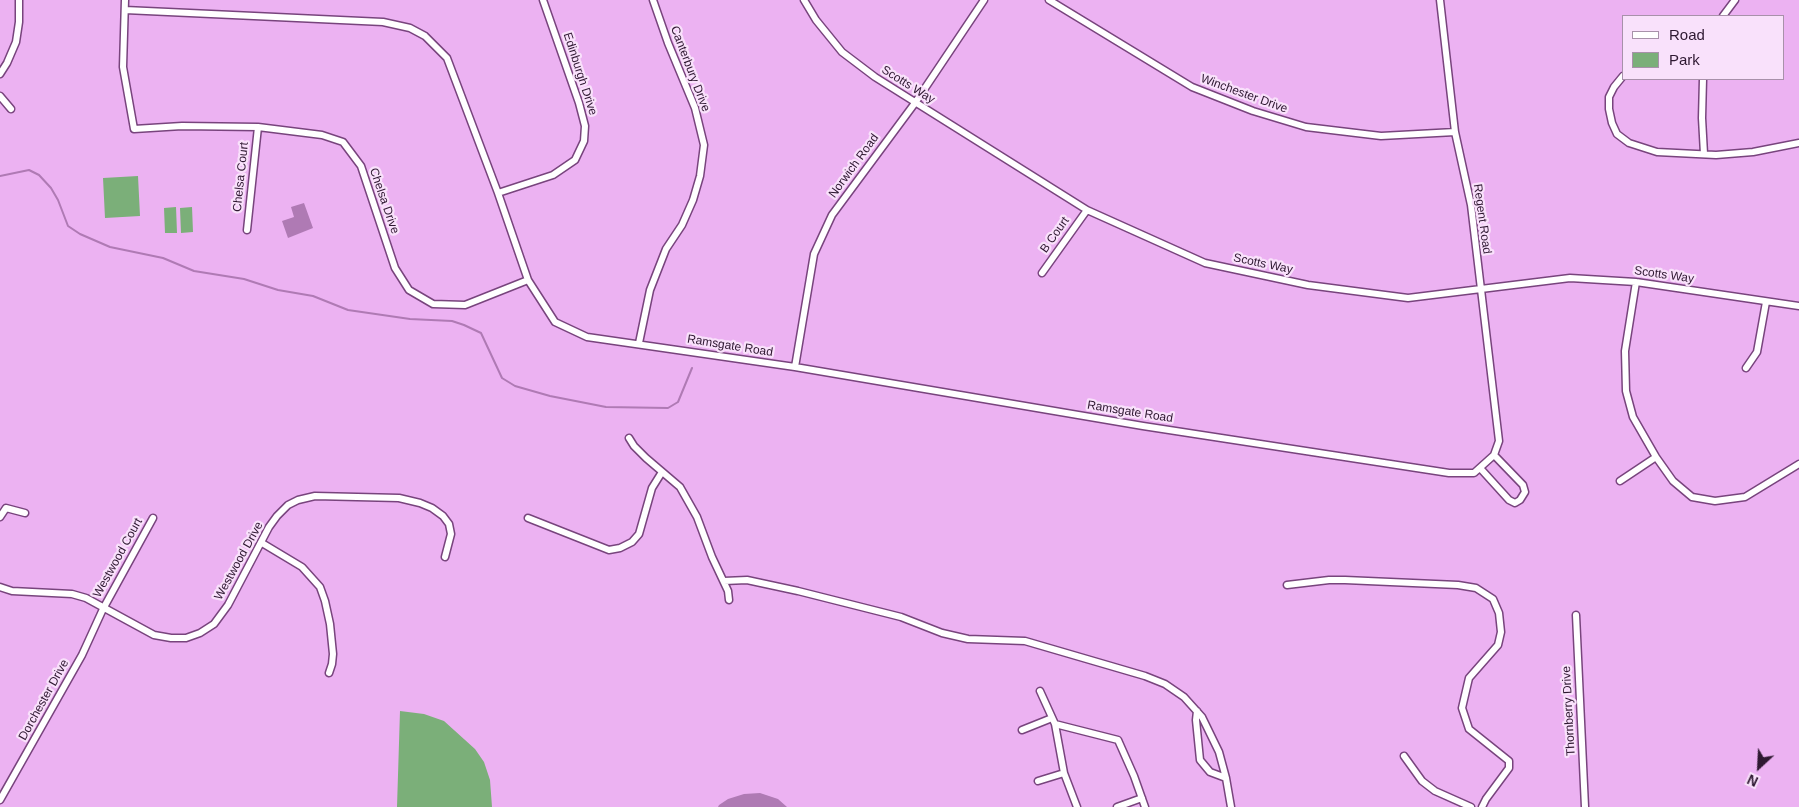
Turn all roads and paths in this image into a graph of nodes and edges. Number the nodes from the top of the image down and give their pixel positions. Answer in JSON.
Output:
{"nodes":[{"id":1,"x":19,"y":0,"type":"edge"},
{"id":2,"x":125,"y":0,"type":"edge"},
{"id":3,"x":542,"y":0,"type":"edge"},
{"id":4,"x":653,"y":0,"type":"edge"},
{"id":5,"x":804,"y":0,"type":"edge"},
{"id":6,"x":984,"y":0,"type":"edge"},
{"id":7,"x":1049,"y":0,"type":"edge"},
{"id":8,"x":1440,"y":0,"type":"edge"},
{"id":9,"x":1735,"y":0,"type":"edge"},
{"id":10,"x":125,"y":10,"type":"junction"},
{"id":11,"x":1724,"y":15,"type":"edge"},
{"id":12,"x":0,"y":74,"type":"edge"},
{"id":13,"x":1622,"y":77,"type":"edge"},
{"id":14,"x":1703,"y":80,"type":"edge"},
{"id":15,"x":0,"y":96,"type":"edge"},
{"id":16,"x":915,"y":102,"type":"junction"},
{"id":17,"x":10,"y":109,"type":"dead end"},
{"id":18,"x":258,"y":127,"type":"junction"},
{"id":19,"x":1455,"y":132,"type":"junction"},
{"id":20,"x":1799,"y":143,"type":"edge"},
{"id":21,"x":1704,"y":154,"type":"junction"},
{"id":22,"x":498,"y":193,"type":"junction"},
{"id":23,"x":1087,"y":210,"type":"junction"},
{"id":24,"x":247,"y":230,"type":"dead end"},
{"id":25,"x":1042,"y":274,"type":"dead end"},
{"id":26,"x":528,"y":280,"type":"junction"},
{"id":27,"x":1636,"y":282,"type":"junction"},
{"id":28,"x":1481,"y":289,"type":"junction"},
{"id":29,"x":1766,"y":302,"type":"junction"},
{"id":30,"x":1799,"y":306,"type":"edge"},
{"id":31,"x":639,"y":343,"type":"junction"},
{"id":32,"x":795,"y":367,"type":"junction"},
{"id":33,"x":1746,"y":368,"type":"dead end"},
{"id":34,"x":629,"y":438,"type":"dead end"},
{"id":35,"x":1494,"y":455,"type":"junction"},
{"id":36,"x":1656,"y":457,"type":"junction"},
{"id":37,"x":1799,"y":464,"type":"edge"},
{"id":38,"x":1480,"y":468,"type":"junction"},
{"id":39,"x":662,"y":472,"type":"junction"},
{"id":40,"x":1620,"y":481,"type":"dead end"},
{"id":41,"x":26,"y":513,"type":"dead end"},
{"id":42,"x":0,"y":516,"type":"edge"},
{"id":43,"x":153,"y":518,"type":"dead end"},
{"id":44,"x":528,"y":518,"type":"dead end"},
{"id":45,"x":262,"y":543,"type":"junction"},
{"id":46,"x":445,"y":557,"type":"dead end"},
{"id":47,"x":724,"y":581,"type":"junction"},
{"id":48,"x":1287,"y":585,"type":"dead end"},
{"id":49,"x":0,"y":588,"type":"edge"},
{"id":50,"x":729,"y":600,"type":"dead end"},
{"id":51,"x":103,"y":609,"type":"junction"},
{"id":52,"x":1576,"y":615,"type":"dead end"},
{"id":53,"x":329,"y":673,"type":"dead end"},
{"id":54,"x":1040,"y":691,"type":"dead end"},
{"id":55,"x":1197,"y":711,"type":"junction"},
{"id":56,"x":1053,"y":721,"type":"junction"},
{"id":57,"x":1022,"y":730,"type":"dead end"},
{"id":58,"x":1404,"y":756,"type":"dead end"},
{"id":59,"x":1064,"y":773,"type":"junction"},
{"id":60,"x":1226,"y":778,"type":"junction"},
{"id":61,"x":1038,"y":781,"type":"dead end"},
{"id":62,"x":1142,"y":798,"type":"junction"},
{"id":63,"x":0,"y":800,"type":"edge"},
{"id":64,"x":1077,"y":807,"type":"edge"},
{"id":65,"x":1117,"y":807,"type":"edge"},
{"id":66,"x":1145,"y":807,"type":"edge"},
{"id":67,"x":1231,"y":807,"type":"edge"},
{"id":68,"x":1471,"y":807,"type":"edge"},
{"id":69,"x":1482,"y":807,"type":"edge"},
{"id":70,"x":1585,"y":807,"type":"edge"}],
"edges":[{"from":1,"to":12,"type":"street"},
{"from":2,"to":10,"type":"street"},
{"from":3,"to":22,"type":"street","name":"Edinburgh Drive"},
{"from":4,"to":31,"type":"street","name":"Canterbury Drive"},
{"from":5,"to":16,"type":"street","name":"Scotts Way"},
{"from":6,"to":16,"type":"street","name":"Norwich Road"},
{"from":7,"to":19,"type":"street","name":"Winchester Drive"},
{"from":8,"to":19,"type":"street","name":"Regent Road"},
{"from":9,"to":11,"type":"street"},
{"from":10,"to":18,"type":"street","name":"Chelsa Drive"},
{"from":10,"to":22,"type":"street","name":"Ramsgate Road"},
{"from":13,"to":21,"type":"street"},
{"from":14,"to":21,"type":"street"},
{"from":15,"to":17,"type":"street"},
{"from":16,"to":23,"type":"street","name":"Scotts Way"},
{"from":16,"to":32,"type":"street","name":"Norwich Road"},
{"from":18,"to":24,"type":"street","name":"Chelsa Court"},
{"from":18,"to":26,"type":"street","name":"Chelsa Drive"},
{"from":19,"to":28,"type":"street","name":"Regent Road"},
{"from":20,"to":21,"type":"street"},
{"from":22,"to":26,"type":"street","name":"Ramsgate Road"},
{"from":23,"to":25,"type":"street","name":"B Court"},
{"from":23,"to":28,"type":"street","name":"Scotts Way"},
{"from":26,"to":31,"type":"street","name":"Ramsgate Road"},
{"from":27,"to":28,"type":"street","name":"Scotts Way"},
{"from":27,"to":29,"type":"street","name":"Scotts Way"},
{"from":27,"to":36,"type":"street"},
{"from":28,"to":35,"type":"street","name":"Regent Road"},
{"from":29,"to":30,"type":"street","name":"Scotts Way"},
{"from":29,"to":33,"type":"street"},
{"from":31,"to":32,"type":"street","name":"Ramsgate Road"},
{"from":32,"to":38,"type":"street","name":"Ramsgate Road"},
{"from":34,"to":39,"type":"street"},
{"from":35,"to":38,"type":"street"},
{"from":35,"to":38,"type":"street"},
{"from":36,"to":37,"type":"street"},
{"from":36,"to":40,"type":"street"},
{"from":39,"to":44,"type":"street"},
{"from":39,"to":47,"type":"street"},
{"from":41,"to":42,"type":"street"},
{"from":43,"to":51,"type":"street","name":"Westwood Court"},
{"from":45,"to":46,"type":"street","name":"Westwood Drive"},
{"from":45,"to":51,"type":"street","name":"Westwood Drive"},
{"from":45,"to":53,"type":"street"},
{"from":47,"to":50,"type":"street"},
{"from":47,"to":55,"type":"street"},
{"from":48,"to":69,"type":"street"},
{"from":49,"to":51,"type":"street","name":"Westwood Drive"},
{"from":51,"to":63,"type":"street","name":"Dorchester Drive"},
{"from":52,"to":70,"type":"street","name":"Thornberry Drive"},
{"from":54,"to":56,"type":"street"},
{"from":55,"to":60,"type":"street"},
{"from":55,"to":60,"type":"street"},
{"from":56,"to":57,"type":"street"},
{"from":56,"to":59,"type":"street"},
{"from":56,"to":62,"type":"street"},
{"from":58,"to":68,"type":"street"},
{"from":59,"to":61,"type":"street"},
{"from":59,"to":64,"type":"street"},
{"from":60,"to":67,"type":"street"},
{"from":62,"to":65,"type":"street"},
{"from":62,"to":66,"type":"street"}]}
